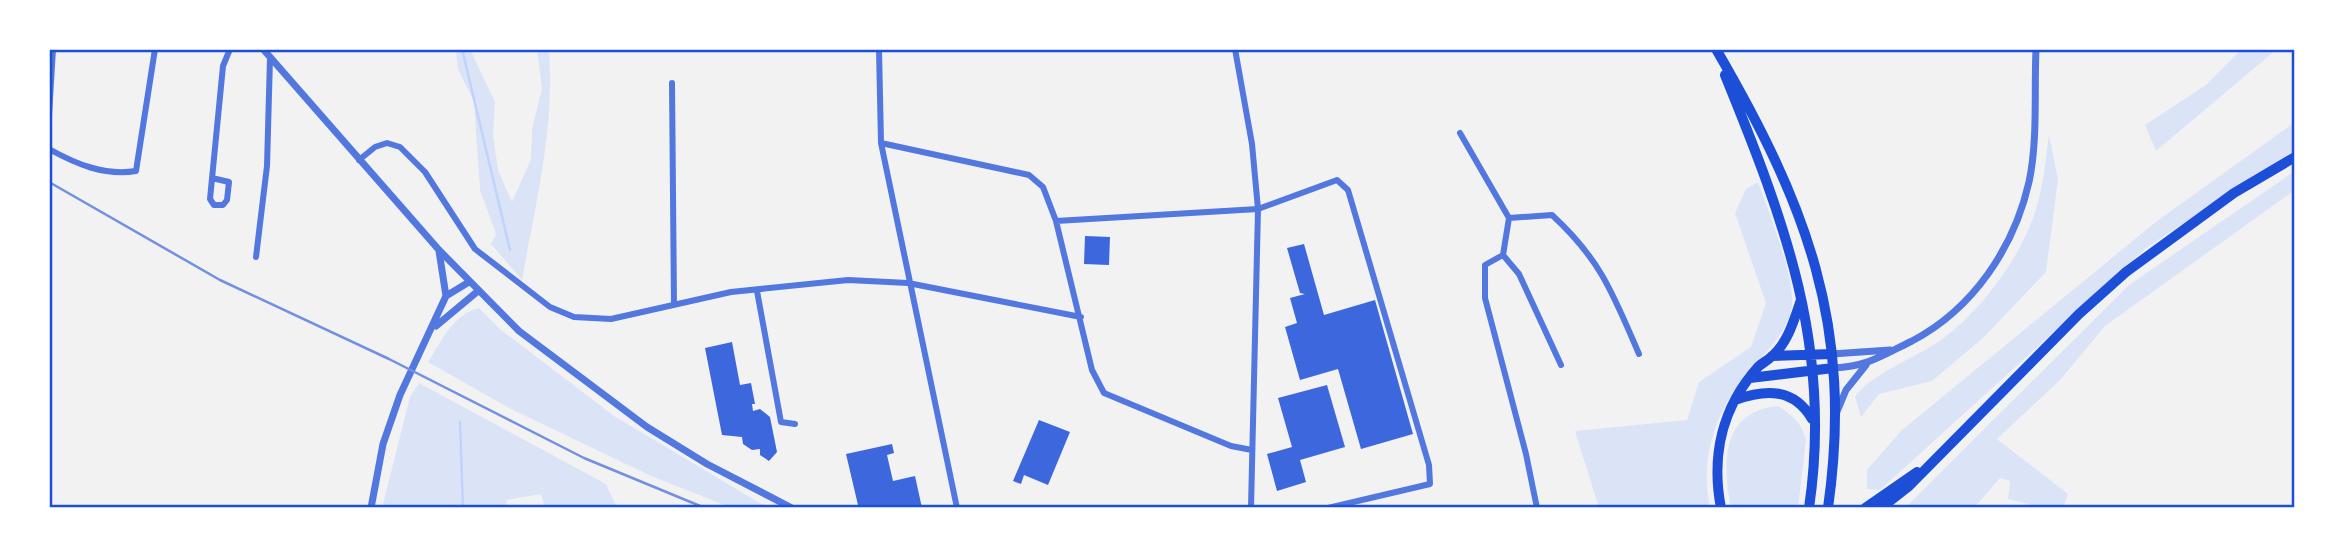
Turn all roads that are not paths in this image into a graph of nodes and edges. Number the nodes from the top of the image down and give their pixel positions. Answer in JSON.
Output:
{"nodes":[{"id":1,"x":53,"y":49,"type":"edge"},
{"id":2,"x":155,"y":49,"type":"edge"},
{"id":3,"x":230,"y":49,"type":"edge"},
{"id":4,"x":263,"y":49,"type":"edge"},
{"id":5,"x":879,"y":49,"type":"edge"},
{"id":6,"x":1235,"y":49,"type":"edge"},
{"id":7,"x":1715,"y":49,"type":"edge"},
{"id":8,"x":2036,"y":49,"type":"edge"},
{"id":9,"x":270,"y":58,"type":"junction"},
{"id":10,"x":672,"y":83,"type":"dead end"},
{"id":11,"x":49,"y":116,"type":"edge"},
{"id":12,"x":1460,"y":133,"type":"dead end"},
{"id":13,"x":881,"y":143,"type":"junction"},
{"id":14,"x":49,"y":149,"type":"edge"},
{"id":15,"x":2295,"y":156,"type":"edge"},
{"id":16,"x":359,"y":160,"type":"junction"},
{"id":17,"x":212,"y":178,"type":"junction"},
{"id":18,"x":1258,"y":209,"type":"junction"},
{"id":19,"x":1509,"y":218,"type":"junction"},
{"id":20,"x":1056,"y":222,"type":"junction"},
{"id":21,"x":439,"y":250,"type":"junction"},
{"id":22,"x":1503,"y":255,"type":"junction"},
{"id":23,"x":256,"y":257,"type":"dead end"},
{"id":24,"x":469,"y":282,"type":"junction"},
{"id":25,"x":908,"y":283,"type":"junction"},
{"id":26,"x":478,"y":290,"type":"junction"},
{"id":27,"x":757,"y":291,"type":"junction"},
{"id":28,"x":446,"y":296,"type":"junction"},
{"id":29,"x":1802,"y":298,"type":"junction"},
{"id":30,"x":674,"y":305,"type":"junction"},
{"id":31,"x":1081,"y":317,"type":"junction"},
{"id":32,"x":432,"y":330,"type":"junction"},
{"id":33,"x":1895,"y":350,"type":"junction"},
{"id":34,"x":1639,"y":354,"type":"dead end"},
{"id":35,"x":1810,"y":354,"type":"junction"},
{"id":36,"x":1832,"y":354,"type":"junction"},
{"id":37,"x":1772,"y":356,"type":"junction"},
{"id":38,"x":1561,"y":365,"type":"dead end"},
{"id":39,"x":1866,"y":365,"type":"junction"},
{"id":40,"x":1833,"y":368,"type":"junction"},
{"id":41,"x":1811,"y":369,"type":"junction"},
{"id":42,"x":1750,"y":378,"type":"junction"},
{"id":43,"x":1735,"y":400,"type":"junction"},
{"id":44,"x":1835,"y":414,"type":"junction"},
{"id":45,"x":1814,"y":422,"type":"junction"},
{"id":46,"x":795,"y":424,"type":"dead end"},
{"id":47,"x":1252,"y":450,"type":"junction"},
{"id":48,"x":1923,"y":469,"type":"junction"},
{"id":49,"x":1890,"y":504,"type":"edge"},
{"id":50,"x":1829,"y":505,"type":"edge"},
{"id":51,"x":371,"y":508,"type":"edge"},
{"id":52,"x":792,"y":508,"type":"edge"},
{"id":53,"x":957,"y":508,"type":"edge"},
{"id":54,"x":1251,"y":508,"type":"edge"},
{"id":55,"x":1328,"y":508,"type":"edge"},
{"id":56,"x":1537,"y":508,"type":"edge"},
{"id":57,"x":1721,"y":508,"type":"edge"},
{"id":58,"x":1809,"y":508,"type":"edge"},
{"id":59,"x":1865,"y":508,"type":"edge"},
{"id":60,"x":1881,"y":508,"type":"edge"}],
"edges":[{"from":1,"to":11,"type":"street"},
{"from":2,"to":14,"type":"street"},
{"from":3,"to":17,"type":"street"},
{"from":4,"to":9,"type":"street"},
{"from":5,"to":13,"type":"street"},
{"from":6,"to":18,"type":"street"},
{"from":7,"to":29,"type":"main road"},
{"from":7,"to":36,"type":"main road"},
{"from":8,"to":33,"type":"street"},
{"from":9,"to":16,"type":"street"},
{"from":9,"to":23,"type":"street"},
{"from":10,"to":30,"type":"street"},
{"from":12,"to":19,"type":"street"},
{"from":13,"to":20,"type":"street"},
{"from":13,"to":25,"type":"street"},
{"from":15,"to":48,"type":"main road"},
{"from":16,"to":21,"type":"street"},
{"from":16,"to":30,"type":"street"},
{"from":17,"to":17,"type":"street"},
{"from":18,"to":20,"type":"street"},
{"from":18,"to":47,"type":"street"},
{"from":18,"to":55,"type":"street"},
{"from":19,"to":22,"type":"street"},
{"from":19,"to":34,"type":"street"},
{"from":20,"to":31,"type":"street"},
{"from":21,"to":24,"type":"street"},
{"from":21,"to":28,"type":"street"},
{"from":22,"to":38,"type":"street"},
{"from":22,"to":56,"type":"street"},
{"from":24,"to":26,"type":"street"},
{"from":24,"to":28,"type":"street"},
{"from":25,"to":27,"type":"street"},
{"from":25,"to":31,"type":"street"},
{"from":25,"to":53,"type":"street"},
{"from":26,"to":32,"type":"street"},
{"from":26,"to":52,"type":"street"},
{"from":27,"to":30,"type":"street"},
{"from":27,"to":46,"type":"street"},
{"from":28,"to":32,"type":"street"},
{"from":29,"to":35,"type":"main road"},
{"from":29,"to":37,"type":"main road"},
{"from":31,"to":47,"type":"street"},
{"from":32,"to":51,"type":"street"},
{"from":33,"to":36,"type":"street"},
{"from":33,"to":39,"type":"street"},
{"from":35,"to":36,"type":"main road"},
{"from":35,"to":37,"type":"main road"},
{"from":35,"to":41,"type":"main road"},
{"from":36,"to":40,"type":"main road"},
{"from":37,"to":42,"type":"main road"},
{"from":39,"to":40,"type":"street"},
{"from":39,"to":44,"type":"street"},
{"from":40,"to":41,"type":"main road"},
{"from":40,"to":44,"type":"main road"},
{"from":41,"to":42,"type":"main road"},
{"from":41,"to":45,"type":"main road"},
{"from":42,"to":43,"type":"main road"},
{"from":43,"to":45,"type":"main road"},
{"from":43,"to":57,"type":"main road"},
{"from":44,"to":50,"type":"main road"},
{"from":45,"to":58,"type":"main road"},
{"from":47,"to":54,"type":"street"},
{"from":48,"to":49,"type":"main road"},
{"from":48,"to":59,"type":"main road"},
{"from":49,"to":60,"type":"main road"}]}
